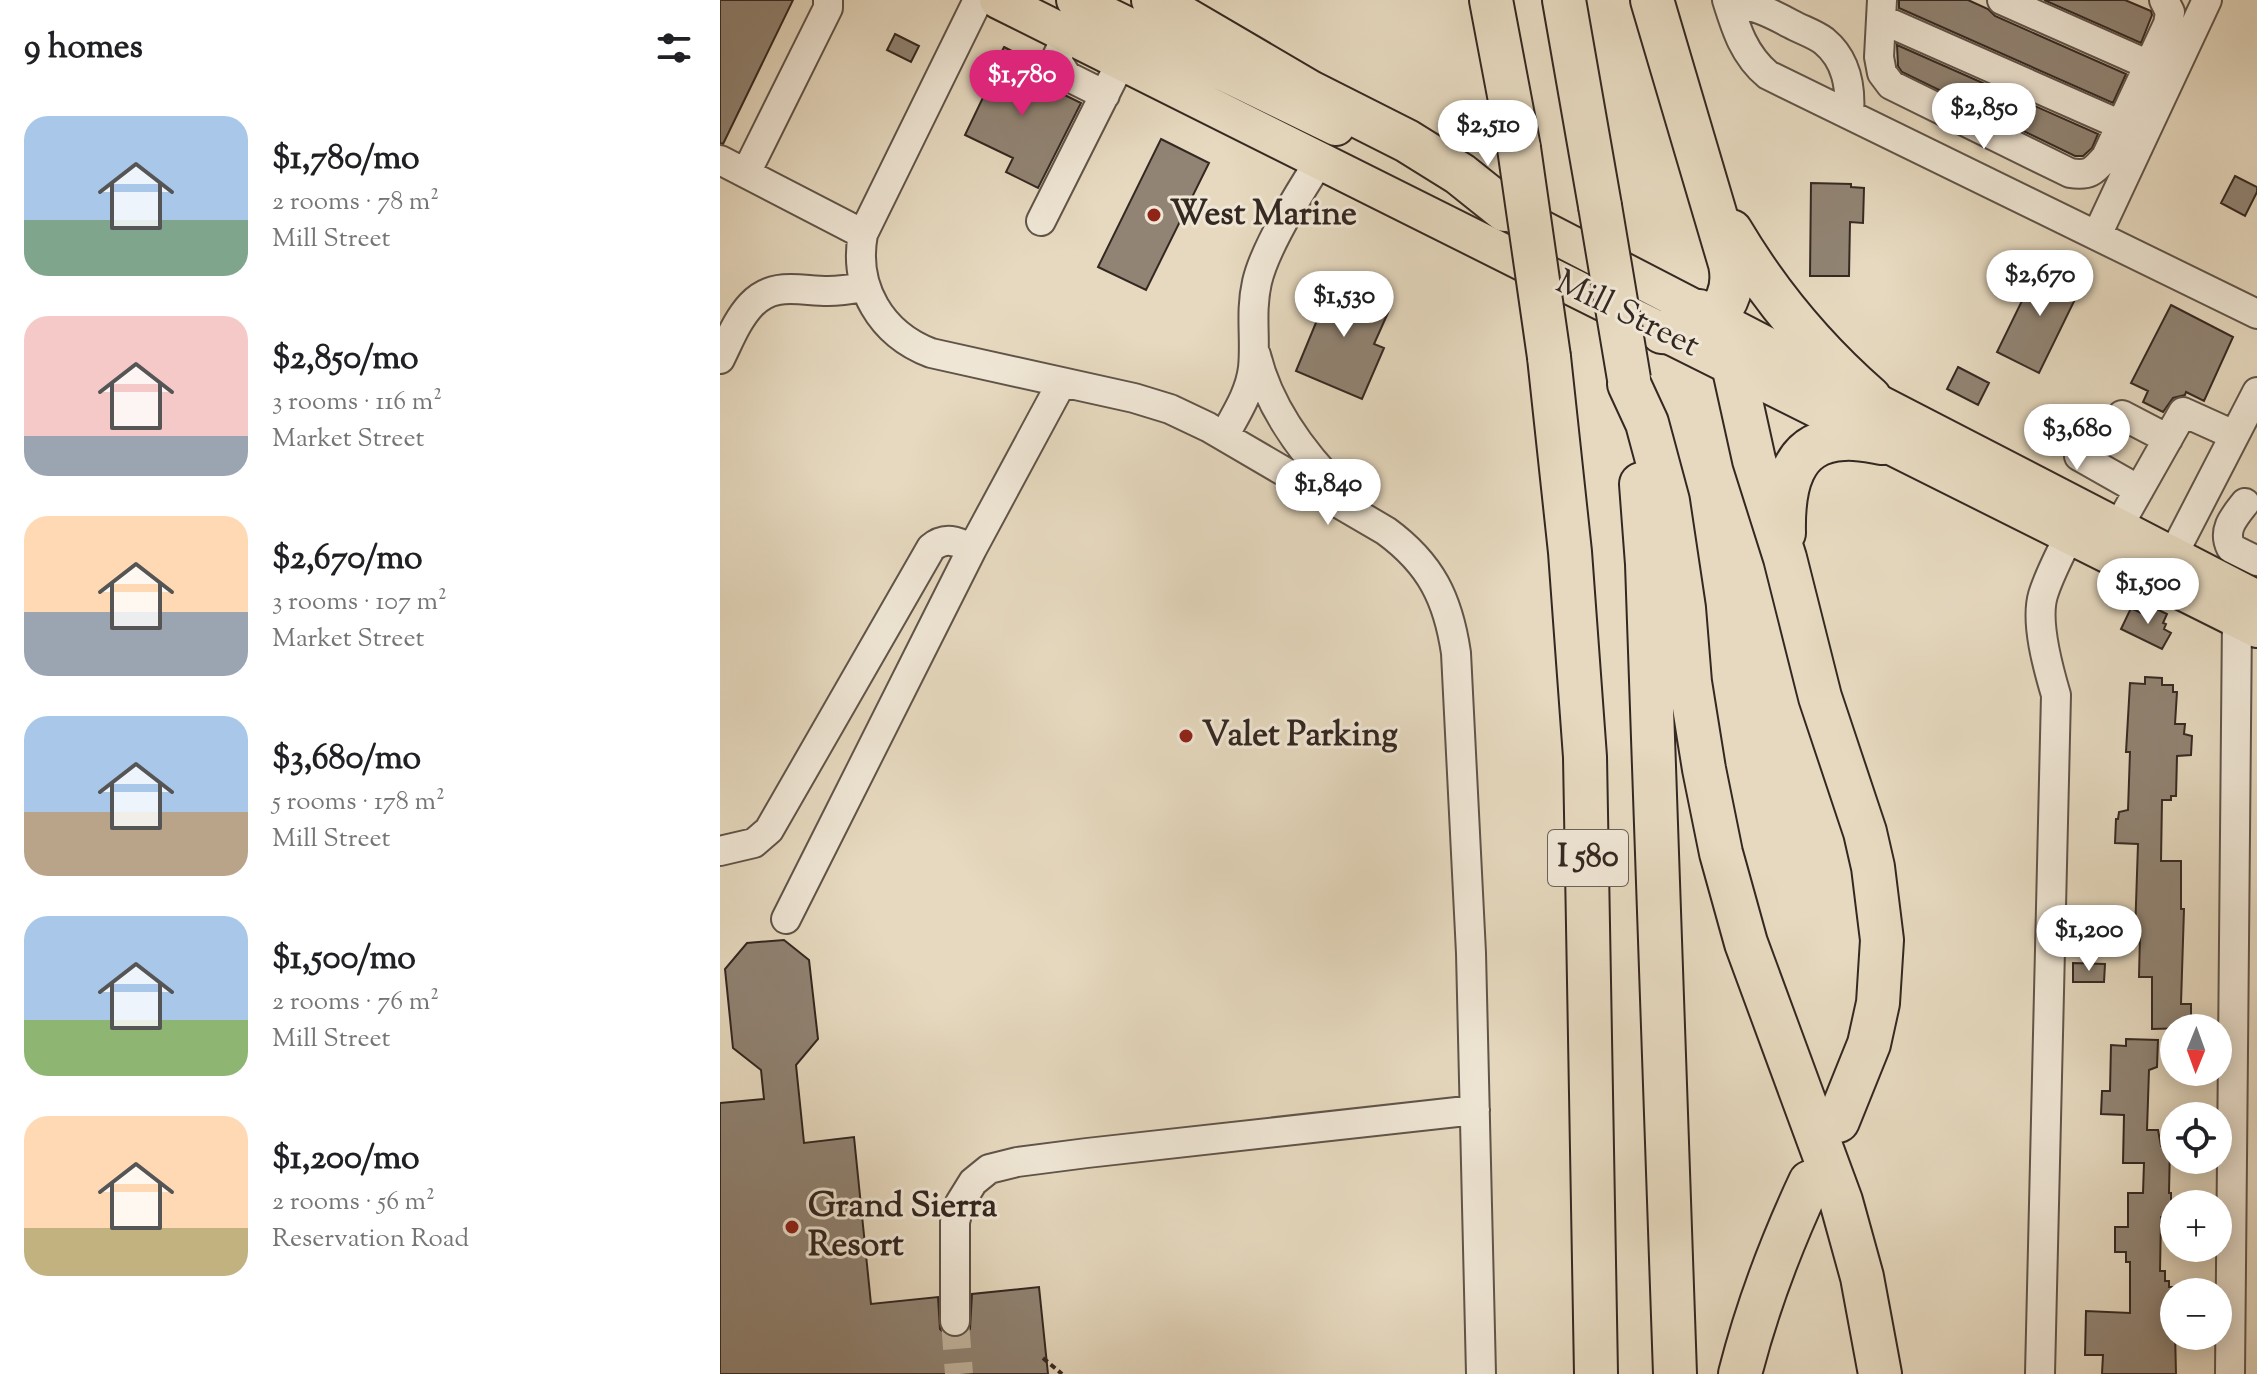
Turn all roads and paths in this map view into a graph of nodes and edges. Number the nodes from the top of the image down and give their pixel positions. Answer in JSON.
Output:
{"nodes":[{"id":1,"x":828,"y":0,"type":"edge"},
{"id":2,"x":978,"y":0,"type":"edge"},
{"id":3,"x":998,"y":0,"type":"edge"},
{"id":4,"x":1075,"y":0,"type":"edge"},
{"id":5,"x":1153,"y":0,"type":"edge"},
{"id":6,"x":1489,"y":0,"type":"edge"},
{"id":7,"x":1564,"y":0,"type":"edge"},
{"id":8,"x":1652,"y":0,"type":"edge"},
{"id":9,"x":2002,"y":0,"type":"edge"},
{"id":10,"x":2164,"y":0,"type":"edge"},
{"id":11,"x":2207,"y":0,"type":"edge"},
{"id":12,"x":1727,"y":1,"type":"edge"},
{"id":13,"x":1881,"y":10,"type":"edge"},
{"id":14,"x":1067,"y":35,"type":"junction"},
{"id":15,"x":1121,"y":62,"type":"junction"},
{"id":16,"x":2149,"y":65,"type":"junction"},
{"id":17,"x":1105,"y":95,"type":"junction"},
{"id":18,"x":1849,"y":114,"type":"junction"},
{"id":19,"x":2121,"y":125,"type":"junction"},
{"id":20,"x":1986,"y":131,"type":"junction"},
{"id":21,"x":720,"y":160,"type":"edge"},
{"id":22,"x":1319,"y":162,"type":"junction"},
{"id":23,"x":1700,"y":165,"type":"junction"},
{"id":24,"x":1968,"y":172,"type":"junction"},
{"id":25,"x":746,"y":173,"type":"junction"},
{"id":26,"x":1505,"y":210,"type":"junction"},
{"id":27,"x":1041,"y":221,"type":"dead end"},
{"id":28,"x":863,"y":234,"type":"junction"},
{"id":29,"x":2097,"y":235,"type":"junction"},
{"id":30,"x":865,"y":287,"type":"junction"},
{"id":31,"x":2257,"y":314,"type":"edge"},
{"id":32,"x":1707,"y":317,"type":"junction"},
{"id":33,"x":1252,"y":329,"type":"junction"},
{"id":34,"x":1662,"y":332,"type":"junction"},
{"id":35,"x":720,"y":359,"type":"edge"},
{"id":36,"x":1735,"y":369,"type":"junction"},
{"id":37,"x":1062,"y":382,"type":"junction"},
{"id":38,"x":1629,"y":382,"type":"junction"},
{"id":39,"x":2257,"y":392,"type":"edge"},
{"id":40,"x":1870,"y":398,"type":"junction"},
{"id":41,"x":2234,"y":435,"type":"junction"},
{"id":42,"x":1224,"y":436,"type":"junction"},
{"id":43,"x":2168,"y":439,"type":"junction"},
{"id":44,"x":1882,"y":443,"type":"junction"},
{"id":45,"x":2139,"y":490,"type":"junction"},
{"id":46,"x":2245,"y":503,"type":"dead end"},
{"id":47,"x":2118,"y":527,"type":"junction"},
{"id":48,"x":1386,"y":531,"type":"junction"},
{"id":49,"x":2069,"y":536,"type":"junction"},
{"id":50,"x":972,"y":549,"type":"junction"},
{"id":51,"x":1785,"y":558,"type":"junction"},
{"id":52,"x":2257,"y":561,"type":"edge"},
{"id":53,"x":2166,"y":568,"type":"junction"},
{"id":54,"x":2250,"y":615,"type":"edge"},
{"id":55,"x":720,"y":851,"type":"edge"},
{"id":56,"x":786,"y":919,"type":"dead end"},
{"id":57,"x":1475,"y":1110,"type":"junction"},
{"id":58,"x":1838,"y":1121,"type":"dead end"},
{"id":59,"x":1810,"y":1182,"type":"dead end"},
{"id":60,"x":955,"y":1321,"type":"tunnel mouth"},
{"id":61,"x":1043,"y":1358,"type":"dead end"},
{"id":62,"x":1062,"y":1374,"type":"edge"},
{"id":63,"x":1481,"y":1374,"type":"edge"},
{"id":64,"x":1596,"y":1374,"type":"edge"},
{"id":65,"x":1675,"y":1374,"type":"edge"},
{"id":66,"x":1740,"y":1374,"type":"edge"},
{"id":67,"x":1880,"y":1374,"type":"edge"},
{"id":68,"x":2040,"y":1374,"type":"edge"},
{"id":69,"x":2230,"y":1374,"type":"edge"}],
"edges":[{"from":1,"to":25,"type":"street"},
{"from":2,"to":28,"type":"street"},
{"from":3,"to":14,"type":"main road","name":"Mill Street"},
{"from":4,"to":26,"type":"main road","name":"Mill Street"},
{"from":5,"to":26,"type":"highway"},
{"from":6,"to":64,"type":"highway","number":"I 580","bridge":true},
{"from":7,"to":38,"type":"highway","number":"I 580","bridge":true},
{"from":8,"to":23,"type":"highway"},
{"from":9,"to":16,"type":"street"},
{"from":10,"to":16,"type":"street"},
{"from":11,"to":29,"type":"street"},
{"from":12,"to":18,"type":"street"},
{"from":12,"to":18,"type":"street"},
{"from":13,"to":19,"type":"street"},
{"from":13,"to":20,"type":"street"},
{"from":14,"to":15,"type":"main road","name":"Mill Street"},
{"from":14,"to":17,"type":"street"},
{"from":15,"to":17,"type":"street"},
{"from":15,"to":22,"type":"main road","name":"Mill Street"},
{"from":16,"to":19,"type":"street"},
{"from":17,"to":27,"type":"street"},
{"from":18,"to":24,"type":"street"},
{"from":19,"to":20,"type":"street"},
{"from":20,"to":24,"type":"street"},
{"from":21,"to":25,"type":"street"},
{"from":22,"to":33,"type":"street"},
{"from":22,"to":34,"type":"main road","name":"Mill Street"},
{"from":23,"to":32,"type":"highway"},
{"from":23,"to":40,"type":"highway"},
{"from":24,"to":29,"type":"street"},
{"from":25,"to":28,"type":"street"},
{"from":26,"to":32,"type":"main road","name":"Mill Street"},
{"from":28,"to":30,"type":"street"},
{"from":29,"to":31,"type":"street"},
{"from":30,"to":35,"type":"street"},
{"from":30,"to":37,"type":"street"},
{"from":32,"to":34,"type":"highway"},
{"from":32,"to":36,"type":"highway"},
{"from":32,"to":40,"type":"main road","name":"Mill Street"},
{"from":33,"to":42,"type":"street"},
{"from":33,"to":48,"type":"street"},
{"from":34,"to":36,"type":"main road","name":"Mill Street"},
{"from":36,"to":44,"type":"main road","name":"Mill Street"},
{"from":36,"to":51,"type":"highway"},
{"from":37,"to":42,"type":"street"},
{"from":37,"to":50,"type":"street"},
{"from":38,"to":65,"type":"highway","number":"I 580"},
{"from":38,"to":67,"type":"highway"},
{"from":39,"to":41,"type":"street"},
{"from":40,"to":47,"type":"main road","name":"Mill Street"},
{"from":41,"to":43,"type":"street"},
{"from":41,"to":53,"type":"street"},
{"from":42,"to":48,"type":"street"},
{"from":43,"to":45,"type":"street"},
{"from":43,"to":45,"type":"street"},
{"from":44,"to":49,"type":"main road","name":"Mill Street"},
{"from":44,"to":51,"type":"highway"},
{"from":45,"to":47,"type":"street"},
{"from":46,"to":52,"type":"street"},
{"from":47,"to":53,"type":"main road","name":"Mill Street"},
{"from":48,"to":57,"type":"street"},
{"from":49,"to":53,"type":"main road","name":"Mill Street"},
{"from":49,"to":68,"type":"street"},
{"from":50,"to":55,"type":"street"},
{"from":50,"to":56,"type":"street"},
{"from":51,"to":58,"type":"highway"},
{"from":53,"to":54,"type":"main road","name":"Mill Street"},
{"from":54,"to":69,"type":"street"},
{"from":57,"to":60,"type":"street"},
{"from":57,"to":63,"type":"street"},
{"from":59,"to":66,"type":"highway"},
{"from":61,"to":62,"type":"path"}]}
